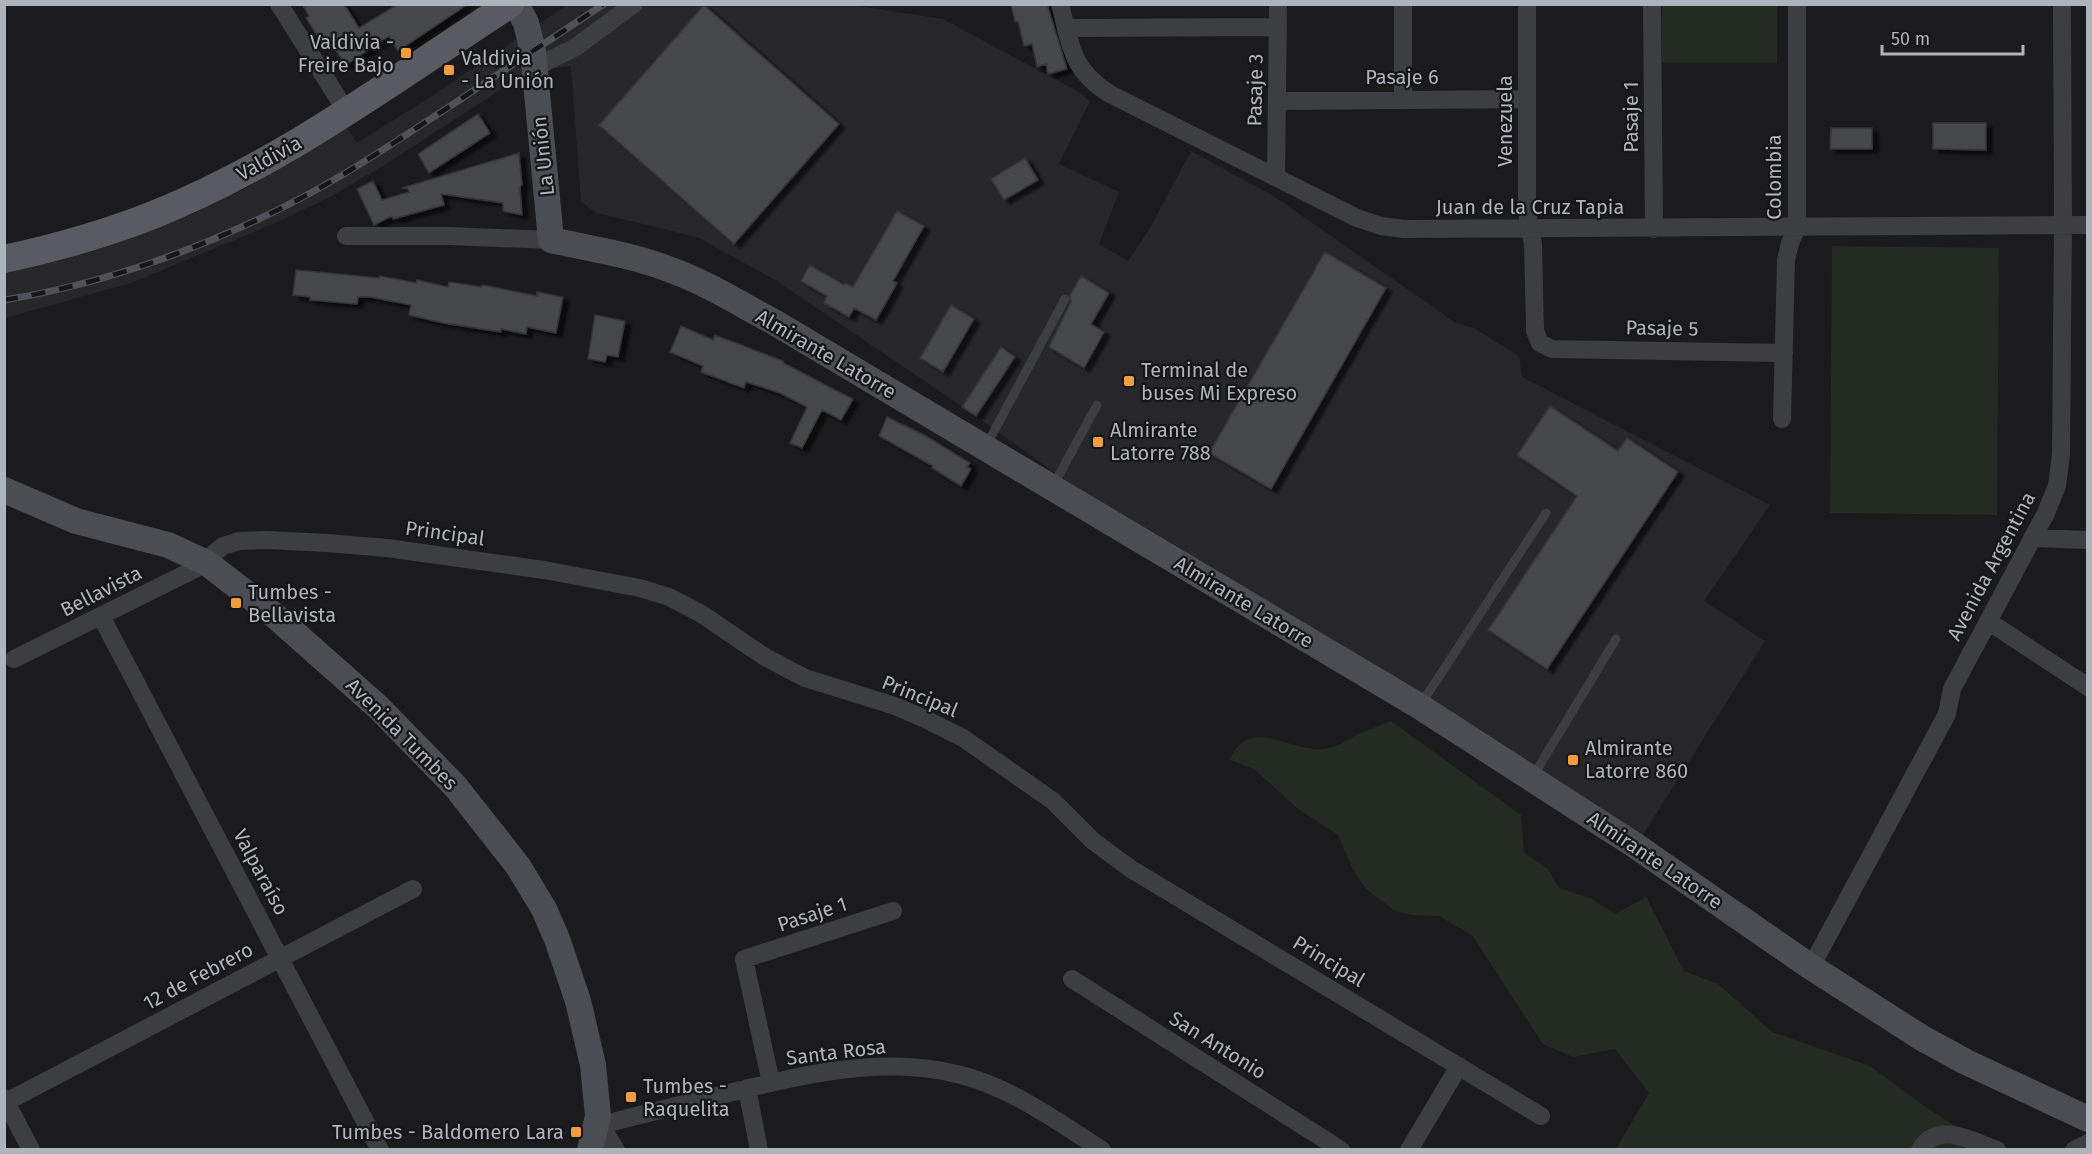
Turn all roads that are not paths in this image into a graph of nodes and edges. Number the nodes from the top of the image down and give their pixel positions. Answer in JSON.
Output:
{"nodes":[{"id":1,"x":279,"y":4,"type":"edge"},
{"id":2,"x":510,"y":4,"type":"edge"},
{"id":3,"x":516,"y":4,"type":"edge"},
{"id":4,"x":634,"y":4,"type":"edge"},
{"id":5,"x":1060,"y":4,"type":"edge"},
{"id":6,"x":1278,"y":4,"type":"edge"},
{"id":7,"x":1403,"y":4,"type":"edge"},
{"id":8,"x":1527,"y":4,"type":"edge"},
{"id":9,"x":1652,"y":4,"type":"edge"},
{"id":10,"x":1797,"y":4,"type":"edge"},
{"id":11,"x":2062,"y":4,"type":"edge"},
{"id":12,"x":1278,"y":27,"type":"junction"},
{"id":13,"x":1066,"y":28,"type":"junction"},
{"id":14,"x":534,"y":68,"type":"junction"},
{"id":15,"x":1527,"y":99,"type":"junction"},
{"id":16,"x":1277,"y":100,"type":"junction"},
{"id":17,"x":1403,"y":100,"type":"junction"},
{"id":18,"x":346,"y":111,"type":"junction"},
{"id":19,"x":1276,"y":176,"type":"junction"},
{"id":20,"x":2063,"y":225,"type":"junction"},
{"id":21,"x":2088,"y":225,"type":"edge"},
{"id":22,"x":1797,"y":228,"type":"junction"},
{"id":23,"x":1530,"y":229,"type":"junction"},
{"id":24,"x":1654,"y":229,"type":"junction"},
{"id":25,"x":346,"y":236,"type":"dead end"},
{"id":26,"x":551,"y":240,"type":"junction"},
{"id":27,"x":4,"y":259,"type":"edge"},
{"id":28,"x":1065,"y":299,"type":"dead end"},
{"id":29,"x":1540,"y":343,"type":"joint"},
{"id":30,"x":1784,"y":353,"type":"junction"},
{"id":31,"x":1097,"y":405,"type":"dead end"},
{"id":32,"x":1782,"y":419,"type":"dead end"},
{"id":33,"x":984,"y":448,"type":"junction"},
{"id":34,"x":1052,"y":488,"type":"junction"},
{"id":35,"x":4,"y":490,"type":"edge"},
{"id":36,"x":1546,"y":513,"type":"dead end"},
{"id":37,"x":2032,"y":538,"type":"junction"},
{"id":38,"x":2088,"y":540,"type":"edge"},
{"id":39,"x":207,"y":563,"type":"junction"},
{"id":40,"x":101,"y":616,"type":"junction"},
{"id":41,"x":1988,"y":621,"type":"junction"},
{"id":42,"x":1616,"y":639,"type":"dead end"},
{"id":43,"x":14,"y":659,"type":"dead end"},
{"id":44,"x":2088,"y":687,"type":"edge"},
{"id":45,"x":1419,"y":706,"type":"junction"},
{"id":46,"x":1532,"y":778,"type":"junction"},
{"id":47,"x":413,"y":889,"type":"dead end"},
{"id":48,"x":893,"y":911,"type":"dead end"},
{"id":49,"x":280,"y":958,"type":"junction"},
{"id":50,"x":1811,"y":967,"type":"junction"},
{"id":51,"x":1072,"y":979,"type":"dead end"},
{"id":52,"x":1459,"y":1066,"type":"junction"},
{"id":53,"x":771,"y":1083,"type":"junction"},
{"id":54,"x":747,"y":1088,"type":"junction"},
{"id":55,"x":5,"y":1101,"type":"edge"},
{"id":56,"x":1541,"y":1116,"type":"dead end"},
{"id":57,"x":2088,"y":1119,"type":"edge"},
{"id":58,"x":594,"y":1138,"type":"edge"},
{"id":59,"x":2088,"y":1143,"type":"edge"},
{"id":60,"x":31,"y":1149,"type":"edge"},
{"id":61,"x":380,"y":1149,"type":"edge"},
{"id":62,"x":616,"y":1149,"type":"edge"},
{"id":63,"x":759,"y":1149,"type":"edge"},
{"id":64,"x":1102,"y":1149,"type":"edge"},
{"id":65,"x":1341,"y":1149,"type":"edge"},
{"id":66,"x":1409,"y":1149,"type":"edge"},
{"id":67,"x":1920,"y":1149,"type":"edge"},
{"id":68,"x":1996,"y":1149,"type":"edge"},
{"id":69,"x":2074,"y":1149,"type":"edge"}],
"edges":[{"from":1,"to":18,"type":"street"},
{"from":2,"to":18,"type":"main road","name":"Valdivia"},
{"from":3,"to":14,"type":"main road","name":"La Unión"},
{"from":4,"to":14,"type":"street"},
{"from":5,"to":13,"type":"street","name":"Juan de la Cruz Tapia"},
{"from":6,"to":12,"type":"street","name":"Pasaje 3"},
{"from":7,"to":17,"type":"street"},
{"from":8,"to":15,"type":"street","name":"Venezuela"},
{"from":9,"to":24,"type":"street","name":"Pasaje 1"},
{"from":10,"to":22,"type":"street","name":"Colombia"},
{"from":11,"to":20,"type":"street","name":"Avenida Argentina"},
{"from":12,"to":13,"type":"street"},
{"from":12,"to":16,"type":"street","name":"Pasaje 3"},
{"from":13,"to":19,"type":"street","name":"Juan de la Cruz Tapia"},
{"from":14,"to":26,"type":"main road","name":"La Unión"},
{"from":15,"to":17,"type":"street","name":"Pasaje 6"},
{"from":15,"to":23,"type":"street","name":"Venezuela"},
{"from":16,"to":17,"type":"street","name":"Pasaje 6"},
{"from":16,"to":19,"type":"street","name":"Pasaje 3"},
{"from":18,"to":27,"type":"main road","name":"Valdivia"},
{"from":19,"to":23,"type":"street","name":"Juan de la Cruz Tapia"},
{"from":20,"to":21,"type":"street","name":"Juan de la Cruz Tapia"},
{"from":20,"to":22,"type":"street","name":"Juan de la Cruz Tapia"},
{"from":20,"to":37,"type":"street","name":"Avenida Argentina"},
{"from":22,"to":24,"type":"street","name":"Juan de la Cruz Tapia"},
{"from":22,"to":30,"type":"street","name":"Colombia"},
{"from":23,"to":24,"type":"street","name":"Juan de la Cruz Tapia"},
{"from":23,"to":29,"type":"street","name":"Venezuela"},
{"from":25,"to":26,"type":"street","name":"Almirante Latorre"},
{"from":26,"to":33,"type":"main road","name":"Almirante Latorre"},
{"from":28,"to":33,"type":"lane"},
{"from":29,"to":30,"type":"street","name":"Pasaje 5"},
{"from":30,"to":32,"type":"street","name":"Colombia"},
{"from":31,"to":34,"type":"lane"},
{"from":33,"to":34,"type":"main road","name":"Almirante Latorre"},
{"from":34,"to":45,"type":"main road","name":"Almirante Latorre"},
{"from":35,"to":39,"type":"main road","name":"Avenida Tumbes"},
{"from":36,"to":45,"type":"lane"},
{"from":37,"to":38,"type":"street"},
{"from":37,"to":41,"type":"street","name":"Avenida Argentina"},
{"from":39,"to":40,"type":"street","name":"Bellavista"},
{"from":39,"to":52,"type":"street","name":"Principal"},
{"from":39,"to":58,"type":"main road","name":"Avenida Tumbes"},
{"from":40,"to":43,"type":"street","name":"Bellavista"},
{"from":40,"to":49,"type":"street","name":"Valparaíso"},
{"from":41,"to":44,"type":"street"},
{"from":41,"to":50,"type":"street","name":"Avenida Argentina"},
{"from":42,"to":46,"type":"lane"},
{"from":45,"to":46,"type":"main road","name":"Almirante Latorre"},
{"from":46,"to":50,"type":"main road","name":"Almirante Latorre"},
{"from":47,"to":49,"type":"street","name":"12 de Febrero"},
{"from":48,"to":53,"type":"street","name":"Pasaje 1"},
{"from":49,"to":55,"type":"street","name":"12 de Febrero"},
{"from":49,"to":61,"type":"street","name":"Valparaíso"},
{"from":50,"to":57,"type":"main road","name":"Almirante Latorre"},
{"from":51,"to":65,"type":"street","name":"San Antonio"},
{"from":52,"to":56,"type":"street","name":"Principal"},
{"from":52,"to":66,"type":"street"},
{"from":53,"to":54,"type":"street","name":"Santa Rosa"},
{"from":53,"to":64,"type":"street","name":"Santa Rosa"},
{"from":54,"to":58,"type":"street","name":"Santa Rosa"},
{"from":54,"to":63,"type":"street"},
{"from":55,"to":60,"type":"street"},
{"from":58,"to":62,"type":"street"},
{"from":59,"to":69,"type":"street"},
{"from":67,"to":68,"type":"street"}]}
